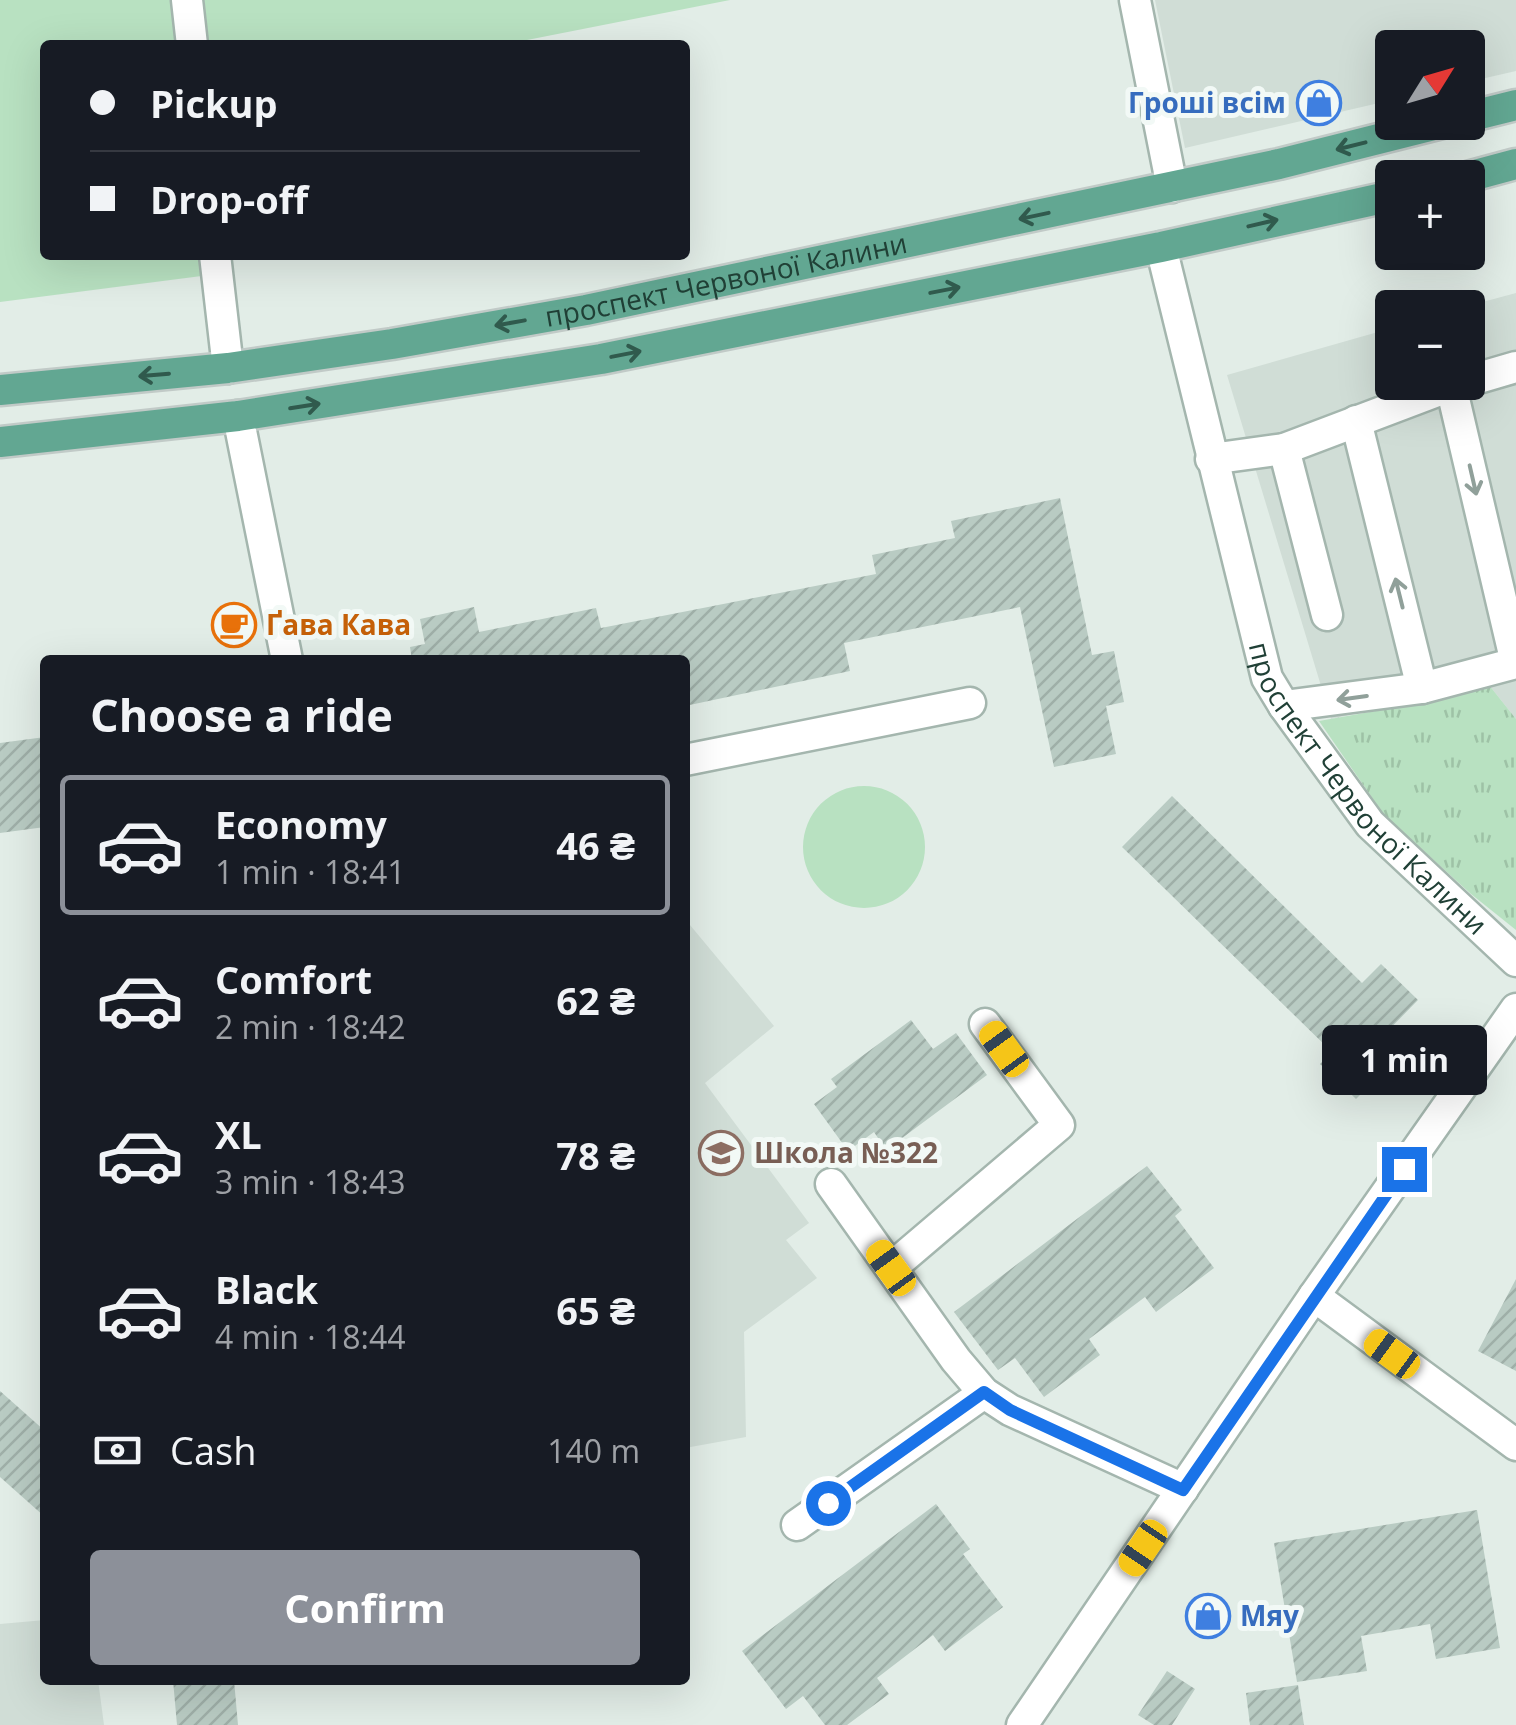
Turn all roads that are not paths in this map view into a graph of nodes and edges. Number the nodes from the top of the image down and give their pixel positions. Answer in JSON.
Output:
{"nodes":[{"id":1,"x":187,"y":0,"type":"edge"},
{"id":2,"x":1135,"y":0,"type":"edge"},
{"id":3,"x":191,"y":40,"type":"edge"},
{"id":4,"x":1516,"y":105,"type":"edge"},
{"id":5,"x":1485,"y":113,"type":"edge"},
{"id":6,"x":1375,"y":139,"type":"edge"},
{"id":7,"x":1516,"y":164,"type":"edge"},
{"id":8,"x":1485,"y":172,"type":"edge"},
{"id":9,"x":1172,"y":187,"type":"junction"},
{"id":10,"x":1375,"y":200,"type":"edge"},
{"id":11,"x":1161,"y":247,"type":"junction"},
{"id":12,"x":216,"y":260,"type":"edge"},
{"id":13,"x":1516,"y":367,"type":"edge"},
{"id":14,"x":228,"y":368,"type":"junction"},
{"id":15,"x":1485,"y":376,"type":"edge"},
{"id":16,"x":0,"y":390,"type":"edge"},
{"id":17,"x":1413,"y":400,"type":"edge"},
{"id":18,"x":1463,"y":400,"type":"edge"},
{"id":19,"x":238,"y":416,"type":"junction"},
{"id":20,"x":1356,"y":421,"type":"junction"},
{"id":21,"x":0,"y":442,"type":"edge"},
{"id":22,"x":1284,"y":448,"type":"junction"},
{"id":23,"x":1211,"y":458,"type":"junction"},
{"id":24,"x":1327,"y":615,"type":"dead end"},
{"id":25,"x":287,"y":655,"type":"edge"},
{"id":26,"x":1516,"y":663,"type":"edge"},
{"id":27,"x":1422,"y":688,"type":"junction"},
{"id":28,"x":970,"y":703,"type":"dead end"},
{"id":29,"x":1284,"y":706,"type":"junction"},
{"id":30,"x":690,"y":759,"type":"edge"},
{"id":31,"x":1516,"y":961,"type":"edge"},
{"id":32,"x":1516,"y":1010,"type":"edge"},
{"id":33,"x":985,"y":1024,"type":"dead end"},
{"id":34,"x":831,"y":1184,"type":"dead end"},
{"id":35,"x":891,"y":1268,"type":"junction"},
{"id":36,"x":1314,"y":1296,"type":"junction"},
{"id":37,"x":984,"y":1392,"type":"junction"},
{"id":38,"x":1516,"y":1444,"type":"edge"},
{"id":39,"x":1183,"y":1490,"type":"junction"},
{"id":40,"x":797,"y":1525,"type":"dead end"},
{"id":41,"x":1022,"y":1725,"type":"edge"}],
"edges":[{"from":1,"to":3,"type":"street"},
{"from":2,"to":9,"type":"street"},
{"from":4,"to":5,"type":"main road"},
{"from":6,"to":9,"type":"main road","name":"проспект Червоної Калини","one_way":true},
{"from":7,"to":8,"type":"main road"},
{"from":9,"to":14,"type":"main road","name":"проспект Червоної Калини","one_way":true},
{"from":11,"to":10,"type":"main road","name":"проспект Червоної Калини","one_way":true},
{"from":19,"to":11,"type":"main road","name":"проспект Червоної Калини","one_way":true},
{"from":11,"to":23,"type":"street","name":"проспект Червоної Калини"},
{"from":12,"to":14,"type":"street"},
{"from":13,"to":15,"type":"street"},
{"from":14,"to":16,"type":"main road","name":"проспект Червоної Калини","one_way":true},
{"from":17,"to":20,"type":"street"},
{"from":18,"to":26,"type":"street","one_way":true},
{"from":19,"to":21,"type":"main road","name":"проспект Червоної Калини"},
{"from":19,"to":25,"type":"street"},
{"from":20,"to":22,"type":"street"},
{"from":27,"to":20,"type":"street","one_way":true},
{"from":22,"to":23,"type":"street"},
{"from":22,"to":24,"type":"street"},
{"from":23,"to":29,"type":"street","name":"проспект Червоної Калини"},
{"from":26,"to":27,"type":"street"},
{"from":27,"to":29,"type":"street","one_way":true},
{"from":28,"to":30,"type":"street"},
{"from":29,"to":31,"type":"street","name":"проспект Червоної Калини"},
{"from":32,"to":36,"type":"street"},
{"from":33,"to":35,"type":"street"},
{"from":34,"to":35,"type":"street"},
{"from":35,"to":37,"type":"street"},
{"from":36,"to":38,"type":"street"},
{"from":36,"to":39,"type":"street"},
{"from":37,"to":39,"type":"street"},
{"from":37,"to":40,"type":"street"},
{"from":39,"to":41,"type":"street"}]}
